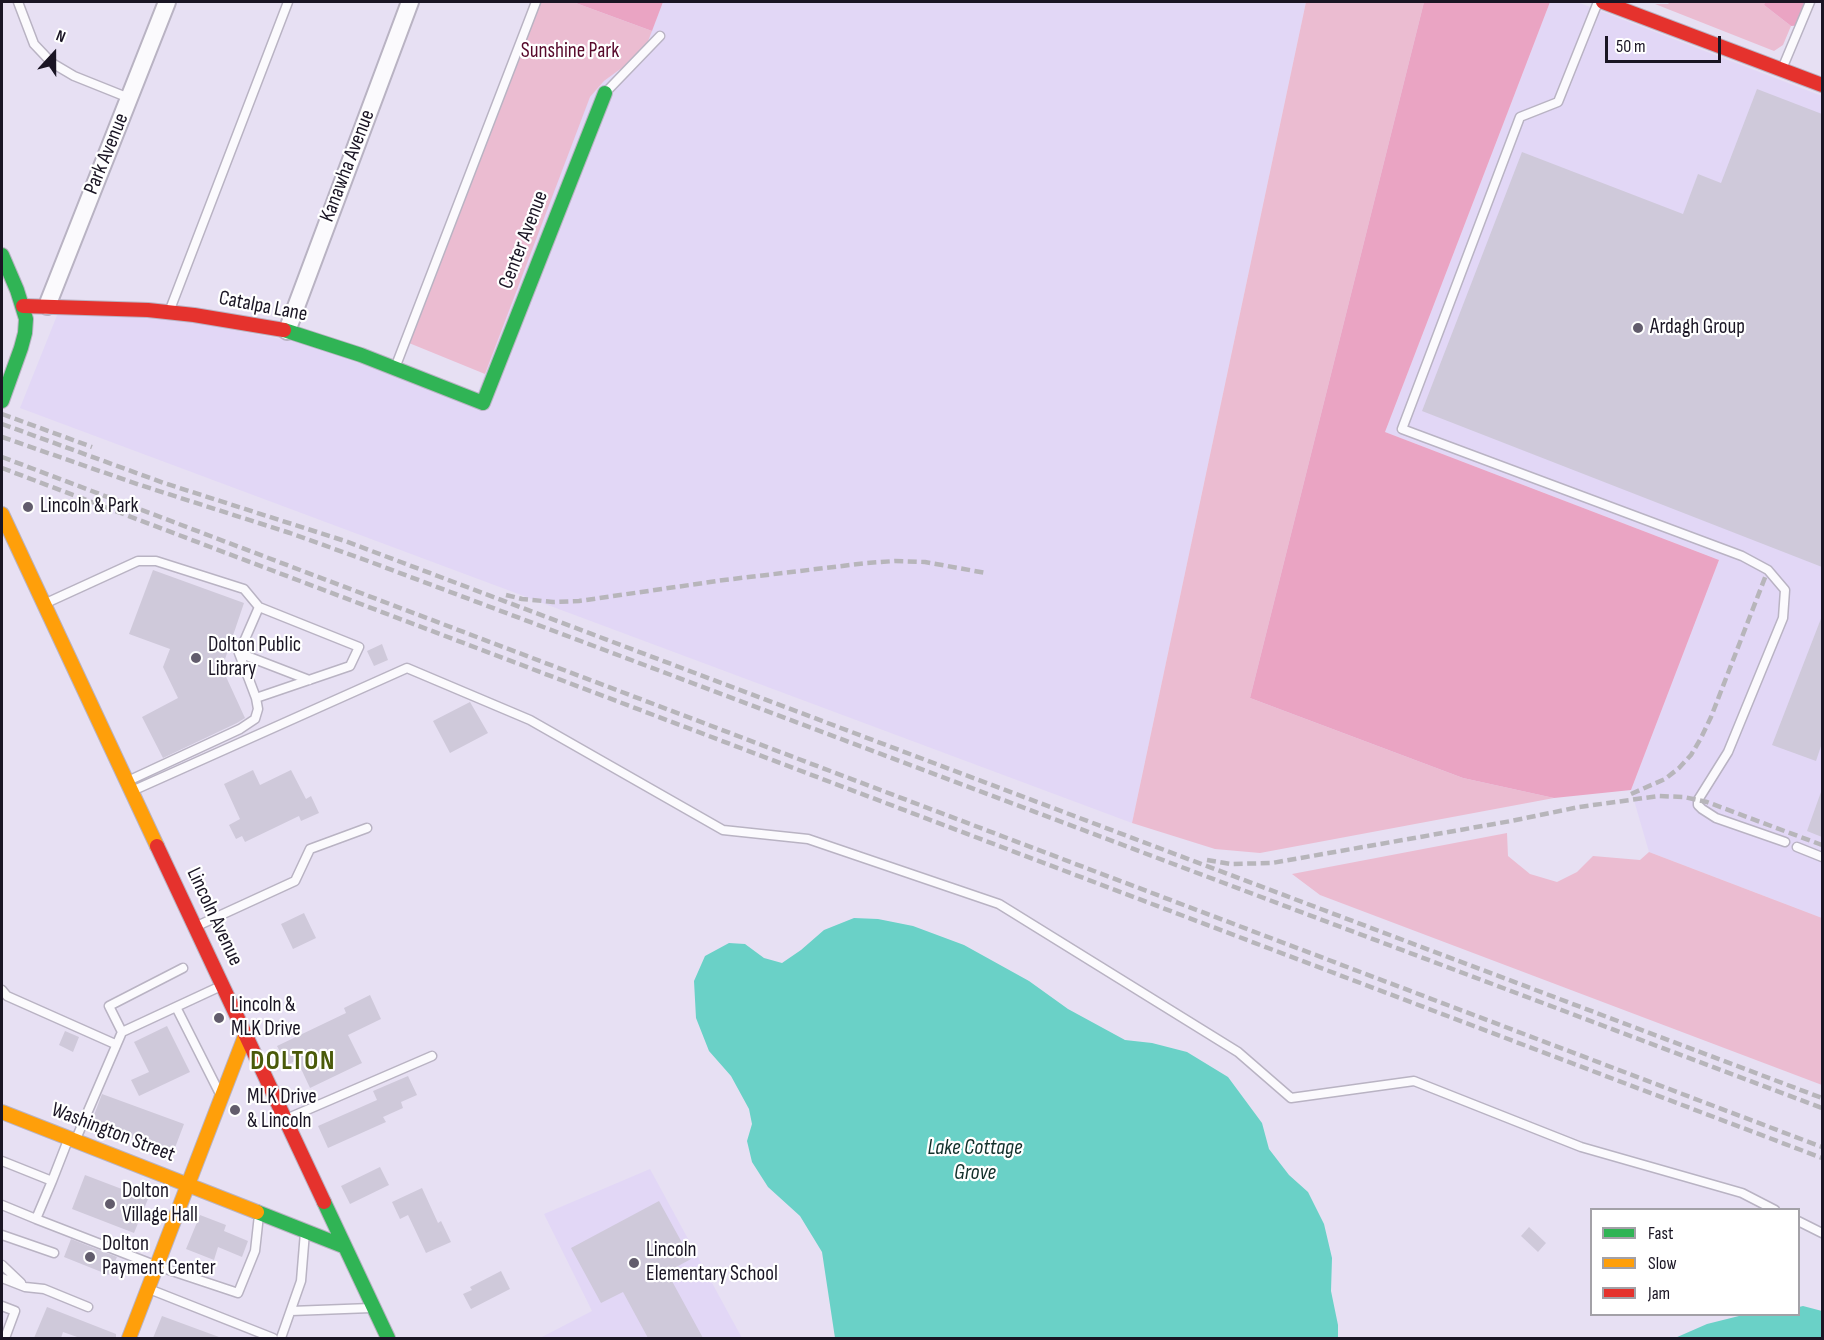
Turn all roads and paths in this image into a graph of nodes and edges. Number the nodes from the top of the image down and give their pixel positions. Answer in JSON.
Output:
{"nodes":[{"id":1,"x":18,"y":2,"type":"edge"},
{"id":2,"x":167,"y":2,"type":"edge"},
{"id":3,"x":288,"y":2,"type":"edge"},
{"id":4,"x":410,"y":2,"type":"edge"},
{"id":5,"x":536,"y":2,"type":"edge"},
{"id":6,"x":1598,"y":2,"type":"edge"},
{"id":7,"x":1603,"y":2,"type":"edge"},
{"id":8,"x":1810,"y":2,"type":"edge"},
{"id":9,"x":660,"y":36,"type":"dead end"},
{"id":10,"x":1782,"y":70,"type":"junction"},
{"id":11,"x":1822,"y":85,"type":"edge"},
{"id":12,"x":605,"y":93,"type":"joint"},
{"id":13,"x":129,"y":98,"type":"junction"},
{"id":14,"x":2,"y":255,"type":"edge"},
{"id":15,"x":23,"y":306,"type":"junction"},
{"id":16,"x":47,"y":306,"type":"junction"},
{"id":17,"x":169,"y":312,"type":"junction"},
{"id":18,"x":287,"y":331,"type":"junction"},
{"id":19,"x":395,"y":368,"type":"junction"},
{"id":20,"x":2,"y":401,"type":"edge"},
{"id":21,"x":483,"y":403,"type":"joint"},
{"id":22,"x":2,"y":514,"type":"edge"},
{"id":23,"x":44,"y":605,"type":"junction"},
{"id":24,"x":259,"y":607,"type":"junction"},
{"id":25,"x":239,"y":653,"type":"junction"},
{"id":26,"x":309,"y":680,"type":"junction"},
{"id":27,"x":256,"y":698,"type":"junction"},
{"id":28,"x":130,"y":786,"type":"junction"},
{"id":29,"x":367,"y":828,"type":"dead end"},
{"id":30,"x":1785,"y":843,"type":"dead end"},
{"id":31,"x":1797,"y":847,"type":"dead end"},
{"id":32,"x":1822,"y":857,"type":"edge"},
{"id":33,"x":196,"y":927,"type":"junction"},
{"id":34,"x":183,"y":968,"type":"dead end"},
{"id":35,"x":223,"y":985,"type":"junction"},
{"id":36,"x":2,"y":990,"type":"edge"},
{"id":37,"x":176,"y":1007,"type":"junction"},
{"id":38,"x":122,"y":1032,"type":"junction"},
{"id":39,"x":244,"y":1036,"type":"junction"},
{"id":40,"x":116,"y":1044,"type":"junction"},
{"id":41,"x":432,"y":1056,"type":"dead end"},
{"id":42,"x":221,"y":1097,"type":"junction"},
{"id":43,"x":2,"y":1112,"type":"edge"},
{"id":44,"x":285,"y":1119,"type":"junction"},
{"id":45,"x":72,"y":1139,"type":"junction"},
{"id":46,"x":2,"y":1161,"type":"edge"},
{"id":47,"x":52,"y":1181,"type":"junction"},
{"id":48,"x":188,"y":1184,"type":"junction"},
{"id":49,"x":2,"y":1205,"type":"edge"},
{"id":50,"x":1773,"y":1208,"type":"edge"},
{"id":51,"x":260,"y":1213,"type":"junction"},
{"id":52,"x":36,"y":1219,"type":"junction"},
{"id":53,"x":1800,"y":1222,"type":"edge"},
{"id":54,"x":305,"y":1231,"type":"junction"},
{"id":55,"x":1822,"y":1233,"type":"edge"},
{"id":56,"x":2,"y":1235,"type":"edge"},
{"id":57,"x":344,"y":1246,"type":"junction"},
{"id":58,"x":54,"y":1253,"type":"dead end"},
{"id":59,"x":2,"y":1265,"type":"edge"},
{"id":60,"x":157,"y":1266,"type":"junction"},
{"id":61,"x":2,"y":1278,"type":"edge"},
{"id":62,"x":25,"y":1287,"type":"junction"},
{"id":63,"x":148,"y":1289,"type":"junction"},
{"id":64,"x":2,"y":1306,"type":"edge"},
{"id":65,"x":88,"y":1307,"type":"dead end"},
{"id":66,"x":373,"y":1308,"type":"junction"},
{"id":67,"x":291,"y":1311,"type":"junction"},
{"id":68,"x":5,"y":1338,"type":"edge"},
{"id":69,"x":129,"y":1338,"type":"edge"},
{"id":70,"x":273,"y":1338,"type":"edge"},
{"id":71,"x":281,"y":1338,"type":"edge"},
{"id":72,"x":388,"y":1338,"type":"edge"}],
"edges":[{"from":1,"to":13,"type":"lane"},
{"from":2,"to":13,"type":"street","name":"Park Avenue"},
{"from":3,"to":17,"type":"lane"},
{"from":4,"to":18,"type":"street","name":"Kanawha Avenue"},
{"from":5,"to":19,"type":"lane"},
{"from":6,"to":30,"type":"lane"},
{"from":7,"to":10,"type":"street"},
{"from":8,"to":10,"type":"lane"},
{"from":9,"to":12,"type":"lane"},
{"from":10,"to":11,"type":"street"},
{"from":12,"to":21,"type":"street","name":"Center Avenue"},
{"from":13,"to":16,"type":"street","name":"Park Avenue"},
{"from":14,"to":15,"type":"street"},
{"from":15,"to":16,"type":"street","name":"Catalpa Lane"},
{"from":15,"to":20,"type":"street"},
{"from":16,"to":17,"type":"street","name":"Catalpa Lane"},
{"from":17,"to":18,"type":"street","name":"Catalpa Lane"},
{"from":18,"to":19,"type":"street","name":"Catalpa Lane"},
{"from":19,"to":21,"type":"street","name":"Catalpa Lane"},
{"from":22,"to":23,"type":"street","name":"Lincoln Avenue"},
{"from":23,"to":24,"type":"lane"},
{"from":23,"to":28,"type":"street","name":"Lincoln Avenue"},
{"from":24,"to":25,"type":"lane"},
{"from":24,"to":26,"type":"lane"},
{"from":25,"to":26,"type":"lane"},
{"from":25,"to":27,"type":"lane"},
{"from":26,"to":27,"type":"lane"},
{"from":27,"to":28,"type":"lane"},
{"from":28,"to":33,"type":"street","name":"Lincoln Avenue"},
{"from":28,"to":50,"type":"lane"},
{"from":29,"to":33,"type":"lane"},
{"from":31,"to":32,"type":"lane"},
{"from":33,"to":35,"type":"street","name":"Lincoln Avenue"},
{"from":34,"to":38,"type":"lane"},
{"from":35,"to":37,"type":"lane"},
{"from":35,"to":39,"type":"street","name":"Lincoln Avenue"},
{"from":36,"to":40,"type":"lane"},
{"from":37,"to":38,"type":"lane"},
{"from":37,"to":42,"type":"lane"},
{"from":38,"to":40,"type":"lane"},
{"from":39,"to":42,"type":"street"},
{"from":39,"to":44,"type":"street","name":"Lincoln Avenue"},
{"from":40,"to":45,"type":"lane"},
{"from":41,"to":44,"type":"lane"},
{"from":42,"to":48,"type":"street"},
{"from":43,"to":45,"type":"street","name":"Washington Street"},
{"from":44,"to":57,"type":"street","name":"Lincoln Avenue"},
{"from":45,"to":47,"type":"lane"},
{"from":45,"to":48,"type":"street","name":"Washington Street"},
{"from":46,"to":47,"type":"lane"},
{"from":47,"to":52,"type":"lane"},
{"from":48,"to":51,"type":"street","name":"Washington Street"},
{"from":48,"to":60,"type":"street"},
{"from":49,"to":52,"type":"lane"},
{"from":51,"to":54,"type":"street","name":"Washington Street"},
{"from":51,"to":60,"type":"lane"},
{"from":52,"to":60,"type":"lane"},
{"from":53,"to":55,"type":"lane"},
{"from":54,"to":57,"type":"street","name":"Washington Street"},
{"from":54,"to":67,"type":"lane"},
{"from":56,"to":58,"type":"lane"},
{"from":57,"to":66,"type":"street","name":"Lincoln Avenue"},
{"from":59,"to":62,"type":"lane"},
{"from":60,"to":63,"type":"street"},
{"from":61,"to":62,"type":"lane"},
{"from":62,"to":65,"type":"lane"},
{"from":63,"to":69,"type":"street"},
{"from":63,"to":70,"type":"lane"},
{"from":64,"to":68,"type":"lane"},
{"from":66,"to":67,"type":"lane"},
{"from":66,"to":72,"type":"street","name":"Lincoln Avenue"},
{"from":67,"to":71,"type":"lane"}]}
